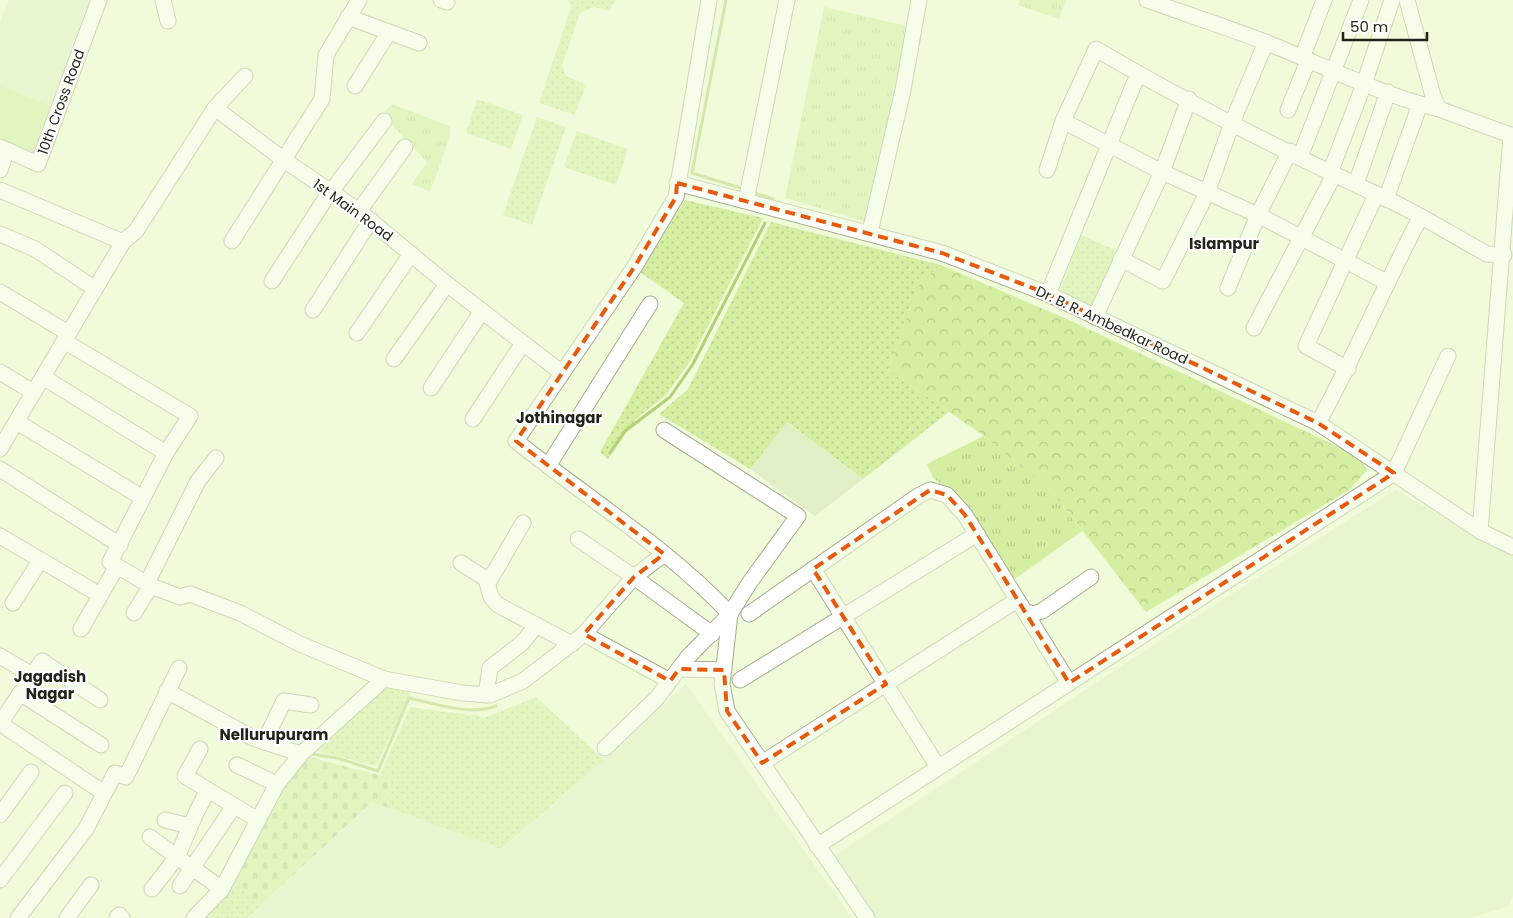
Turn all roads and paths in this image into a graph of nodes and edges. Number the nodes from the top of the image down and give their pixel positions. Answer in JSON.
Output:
{"nodes":[{"id":1,"x":99,"y":0,"type":"edge"},
{"id":2,"x":163,"y":0,"type":"edge"},
{"id":3,"x":359,"y":0,"type":"edge"},
{"id":4,"x":709,"y":0,"type":"edge"},
{"id":5,"x":786,"y":0,"type":"edge"},
{"id":6,"x":919,"y":0,"type":"edge"},
{"id":7,"x":1147,"y":0,"type":"edge"},
{"id":8,"x":1324,"y":0,"type":"edge"},
{"id":9,"x":1361,"y":0,"type":"edge"},
{"id":10,"x":1392,"y":0,"type":"edge"},
{"id":11,"x":1407,"y":0,"type":"edge"},
{"id":12,"x":348,"y":17,"type":"junction"},
{"id":13,"x":168,"y":21,"type":"dead end"},
{"id":14,"x":389,"y":32,"type":"junction"},
{"id":15,"x":1266,"y":42,"type":"junction"},
{"id":16,"x":419,"y":43,"type":"dead end"},
{"id":17,"x":1305,"y":60,"type":"junction"},
{"id":18,"x":1332,"y":72,"type":"junction"},
{"id":19,"x":1138,"y":74,"type":"junction"},
{"id":20,"x":245,"y":76,"type":"dead end"},
{"id":21,"x":1364,"y":84,"type":"junction"},
{"id":22,"x":355,"y":86,"type":"dead end"},
{"id":23,"x":1388,"y":92,"type":"junction"},
{"id":24,"x":1189,"y":99,"type":"junction"},
{"id":25,"x":1420,"y":104,"type":"junction"},
{"id":26,"x":215,"y":108,"type":"junction"},
{"id":27,"x":1439,"y":109,"type":"junction"},
{"id":28,"x":1288,"y":110,"type":"dead end"},
{"id":29,"x":384,"y":121,"type":"dead end"},
{"id":30,"x":1063,"y":121,"type":"junction"},
{"id":31,"x":1232,"y":122,"type":"junction"},
{"id":32,"x":1512,"y":135,"type":"edge"},
{"id":33,"x":1111,"y":145,"type":"junction"},
{"id":34,"x":405,"y":147,"type":"dead end"},
{"id":35,"x":4,"y":148,"type":"edge"},
{"id":36,"x":1295,"y":154,"type":"junction"},
{"id":37,"x":284,"y":160,"type":"junction"},
{"id":38,"x":0,"y":170,"type":"edge"},
{"id":39,"x":1047,"y":170,"type":"dead end"},
{"id":40,"x":1162,"y":172,"type":"junction"},
{"id":41,"x":1332,"y":174,"type":"junction"},
{"id":42,"x":676,"y":183,"type":"junction"},
{"id":43,"x":1356,"y":184,"type":"junction"},
{"id":44,"x":0,"y":190,"type":"edge"},
{"id":45,"x":331,"y":193,"type":"junction"},
{"id":46,"x":1206,"y":193,"type":"junction"},
{"id":47,"x":1381,"y":197,"type":"junction"},
{"id":48,"x":746,"y":201,"type":"junction"},
{"id":49,"x":359,"y":211,"type":"junction"},
{"id":50,"x":1258,"y":214,"type":"junction"},
{"id":51,"x":1420,"y":218,"type":"junction"},
{"id":52,"x":371,"y":220,"type":"junction"},
{"id":53,"x":870,"y":232,"type":"junction"},
{"id":54,"x":0,"y":234,"type":"edge"},
{"id":55,"x":1301,"y":237,"type":"junction"},
{"id":56,"x":232,"y":241,"type":"dead end"},
{"id":57,"x":122,"y":242,"type":"junction"},
{"id":58,"x":411,"y":254,"type":"junction"},
{"id":59,"x":1504,"y":255,"type":"junction"},
{"id":60,"x":1121,"y":259,"type":"junction"},
{"id":61,"x":1345,"y":260,"type":"junction"},
{"id":62,"x":272,"y":281,"type":"dead end"},
{"id":63,"x":1386,"y":282,"type":"junction"},
{"id":64,"x":447,"y":284,"type":"junction"},
{"id":65,"x":94,"y":288,"type":"junction"},
{"id":66,"x":1228,"y":288,"type":"dead end"},
{"id":67,"x":0,"y":292,"type":"edge"},
{"id":68,"x":1048,"y":294,"type":"junction"},
{"id":69,"x":650,"y":304,"type":"dead end"},
{"id":70,"x":313,"y":310,"type":"dead end"},
{"id":71,"x":482,"y":311,"type":"junction"},
{"id":72,"x":1095,"y":317,"type":"junction"},
{"id":73,"x":1254,"y":328,"type":"dead end"},
{"id":74,"x":357,"y":333,"type":"dead end"},
{"id":75,"x":66,"y":337,"type":"junction"},
{"id":76,"x":523,"y":342,"type":"junction"},
{"id":77,"x":1448,"y":356,"type":"dead end"},
{"id":78,"x":394,"y":359,"type":"dead end"},
{"id":79,"x":1348,"y":370,"type":"junction"},
{"id":80,"x":0,"y":372,"type":"edge"},
{"id":81,"x":562,"y":373,"type":"junction"},
{"id":82,"x":43,"y":377,"type":"junction"},
{"id":83,"x":431,"y":388,"type":"dead end"},
{"id":84,"x":33,"y":392,"type":"junction"},
{"id":85,"x":473,"y":419,"type":"dead end"},
{"id":86,"x":17,"y":422,"type":"junction"},
{"id":87,"x":1318,"y":423,"type":"junction"},
{"id":88,"x":664,"y":430,"type":"dead end"},
{"id":89,"x":0,"y":449,"type":"edge"},
{"id":90,"x":166,"y":453,"type":"junction"},
{"id":91,"x":216,"y":458,"type":"dead end"},
{"id":92,"x":548,"y":466,"type":"junction"},
{"id":93,"x":0,"y":468,"type":"edge"},
{"id":94,"x":1394,"y":473,"type":"junction"},
{"id":95,"x":142,"y":498,"type":"junction"},
{"id":96,"x":523,"y":524,"type":"dead end"},
{"id":97,"x":1480,"y":531,"type":"junction"},
{"id":98,"x":977,"y":534,"type":"junction"},
{"id":99,"x":0,"y":536,"type":"edge"},
{"id":100,"x":578,"y":539,"type":"dead end"},
{"id":101,"x":120,"y":545,"type":"junction"},
{"id":102,"x":1513,"y":548,"type":"edge"},
{"id":103,"x":664,"y":554,"type":"junction"},
{"id":104,"x":40,"y":561,"type":"junction"},
{"id":105,"x":110,"y":562,"type":"junction"},
{"id":106,"x":461,"y":563,"type":"dead end"},
{"id":107,"x":813,"y":569,"type":"junction"},
{"id":108,"x":634,"y":577,"type":"junction"},
{"id":109,"x":1091,"y":577,"type":"dead end"},
{"id":110,"x":488,"y":583,"type":"junction"},
{"id":111,"x":149,"y":584,"type":"junction"},
{"id":112,"x":100,"y":595,"type":"junction"},
{"id":113,"x":13,"y":603,"type":"dead end"},
{"id":114,"x":1022,"y":606,"type":"junction"},
{"id":115,"x":134,"y":613,"type":"dead end"},
{"id":116,"x":730,"y":614,"type":"junction"},
{"id":117,"x":749,"y":614,"type":"dead end"},
{"id":118,"x":843,"y":615,"type":"junction"},
{"id":119,"x":536,"y":625,"type":"junction"},
{"id":120,"x":81,"y":629,"type":"dead end"},
{"id":121,"x":712,"y":634,"type":"junction"},
{"id":122,"x":578,"y":639,"type":"junction"},
{"id":123,"x":0,"y":656,"type":"edge"},
{"id":124,"x":179,"y":668,"type":"dead end"},
{"id":125,"x":724,"y":670,"type":"junction"},
{"id":126,"x":32,"y":675,"type":"junction"},
{"id":127,"x":674,"y":675,"type":"junction"},
{"id":128,"x":384,"y":679,"type":"junction"},
{"id":129,"x":740,"y":680,"type":"dead end"},
{"id":130,"x":1069,"y":683,"type":"junction"},
{"id":131,"x":886,"y":684,"type":"junction"},
{"id":132,"x":167,"y":691,"type":"junction"},
{"id":133,"x":20,"y":693,"type":"junction"},
{"id":134,"x":486,"y":695,"type":"junction"},
{"id":135,"x":100,"y":700,"type":"dead end"},
{"id":136,"x":311,"y":705,"type":"dead end"},
{"id":137,"x":2,"y":718,"type":"edge"},
{"id":138,"x":264,"y":742,"type":"junction"},
{"id":139,"x":101,"y":745,"type":"dead end"},
{"id":140,"x":604,"y":748,"type":"dead end"},
{"id":141,"x":200,"y":749,"type":"dead end"},
{"id":142,"x":302,"y":754,"type":"junction"},
{"id":143,"x":762,"y":763,"type":"junction"},
{"id":144,"x":237,"y":765,"type":"dead end"},
{"id":145,"x":938,"y":767,"type":"junction"},
{"id":146,"x":31,"y":772,"type":"dead end"},
{"id":147,"x":277,"y":784,"type":"junction"},
{"id":148,"x":208,"y":790,"type":"junction"},
{"id":149,"x":65,"y":793,"type":"dead end"},
{"id":150,"x":104,"y":793,"type":"junction"},
{"id":151,"x":234,"y":806,"type":"junction"},
{"id":152,"x":0,"y":815,"type":"edge"},
{"id":153,"x":165,"y":820,"type":"dead end"},
{"id":154,"x":258,"y":820,"type":"junction"},
{"id":155,"x":190,"y":826,"type":"junction"},
{"id":156,"x":150,"y":837,"type":"dead end"},
{"id":157,"x":817,"y":846,"type":"junction"},
{"id":158,"x":177,"y":857,"type":"junction"},
{"id":159,"x":192,"y":868,"type":"junction"},
{"id":160,"x":0,"y":880,"type":"edge"},
{"id":161,"x":91,"y":886,"type":"dead end"},
{"id":162,"x":180,"y":886,"type":"dead end"},
{"id":163,"x":152,"y":889,"type":"dead end"},
{"id":164,"x":222,"y":889,"type":"junction"},
{"id":165,"x":18,"y":918,"type":"edge"},
{"id":166,"x":67,"y":918,"type":"edge"},
{"id":167,"x":117,"y":918,"type":"edge"},
{"id":168,"x":122,"y":918,"type":"edge"},
{"id":169,"x":194,"y":918,"type":"edge"},
{"id":170,"x":867,"y":918,"type":"edge"}],
"edges":[{"from":1,"to":35,"type":"street","name":"10th Cross Road"},
{"from":2,"to":13,"type":"street"},
{"from":3,"to":12,"type":"street"},
{"from":4,"to":42,"type":"street"},
{"from":5,"to":48,"type":"street"},
{"from":6,"to":53,"type":"street"},
{"from":7,"to":15,"type":"street"},
{"from":8,"to":17,"type":"street"},
{"from":9,"to":18,"type":"street"},
{"from":10,"to":21,"type":"street"},
{"from":11,"to":27,"type":"street"},
{"from":12,"to":14,"type":"street"},
{"from":12,"to":37,"type":"street"},
{"from":14,"to":16,"type":"street"},
{"from":14,"to":22,"type":"street"},
{"from":15,"to":17,"type":"street"},
{"from":15,"to":31,"type":"street"},
{"from":17,"to":18,"type":"street"},
{"from":17,"to":28,"type":"street"},
{"from":18,"to":21,"type":"street"},
{"from":18,"to":36,"type":"street"},
{"from":19,"to":24,"type":"street"},
{"from":19,"to":30,"type":"street"},
{"from":19,"to":33,"type":"street"},
{"from":20,"to":26,"type":"street"},
{"from":21,"to":23,"type":"street"},
{"from":21,"to":41,"type":"street"},
{"from":23,"to":25,"type":"street"},
{"from":23,"to":43,"type":"street"},
{"from":24,"to":31,"type":"street"},
{"from":24,"to":40,"type":"street"},
{"from":25,"to":27,"type":"street"},
{"from":25,"to":47,"type":"street"},
{"from":26,"to":37,"type":"street","name":"1st Main Road"},
{"from":26,"to":57,"type":"street"},
{"from":27,"to":32,"type":"street"},
{"from":29,"to":45,"type":"street"},
{"from":30,"to":33,"type":"street"},
{"from":30,"to":39,"type":"street"},
{"from":31,"to":36,"type":"street"},
{"from":31,"to":46,"type":"street"},
{"from":32,"to":59,"type":"street"},
{"from":33,"to":40,"type":"street"},
{"from":33,"to":68,"type":"street"},
{"from":34,"to":49,"type":"street"},
{"from":35,"to":38,"type":"street"},
{"from":36,"to":41,"type":"street"},
{"from":36,"to":50,"type":"street"},
{"from":37,"to":45,"type":"street","name":"1st Main Road"},
{"from":37,"to":56,"type":"street"},
{"from":40,"to":46,"type":"street"},
{"from":40,"to":60,"type":"street"},
{"from":41,"to":43,"type":"street"},
{"from":41,"to":55,"type":"street"},
{"from":42,"to":48,"type":"street","name":"Dr. B. R. Ambedkar Road"},
{"from":42,"to":81,"type":"street"},
{"from":43,"to":47,"type":"street"},
{"from":44,"to":57,"type":"street"},
{"from":45,"to":49,"type":"street","name":"1st Main Road"},
{"from":45,"to":62,"type":"street"},
{"from":46,"to":50,"type":"street"},
{"from":46,"to":60,"type":"street"},
{"from":47,"to":51,"type":"street"},
{"from":47,"to":61,"type":"street"},
{"from":48,"to":53,"type":"street","name":"Dr. B. R. Ambedkar Road"},
{"from":49,"to":52,"type":"street","name":"1st Main Road"},
{"from":50,"to":55,"type":"street"},
{"from":50,"to":66,"type":"street"},
{"from":51,"to":59,"type":"street"},
{"from":51,"to":63,"type":"street"},
{"from":52,"to":58,"type":"street","name":"1st Main Road"},
{"from":52,"to":70,"type":"street"},
{"from":53,"to":68,"type":"street","name":"Dr. B. R. Ambedkar Road"},
{"from":54,"to":65,"type":"street"},
{"from":55,"to":61,"type":"street"},
{"from":55,"to":73,"type":"street"},
{"from":57,"to":65,"type":"street"},
{"from":58,"to":64,"type":"street","name":"1st Main Road"},
{"from":58,"to":74,"type":"street"},
{"from":59,"to":97,"type":"street"},
{"from":60,"to":72,"type":"street"},
{"from":61,"to":63,"type":"street"},
{"from":61,"to":79,"type":"street"},
{"from":63,"to":79,"type":"street"},
{"from":64,"to":71,"type":"street","name":"1st Main Road"},
{"from":64,"to":78,"type":"street"},
{"from":65,"to":75,"type":"street"},
{"from":67,"to":75,"type":"street"},
{"from":68,"to":72,"type":"street","name":"Dr. B. R. Ambedkar Road"},
{"from":69,"to":92,"type":"street"},
{"from":71,"to":76,"type":"street","name":"1st Main Road"},
{"from":71,"to":83,"type":"street"},
{"from":72,"to":87,"type":"street","name":"Dr. B. R. Ambedkar Road"},
{"from":75,"to":82,"type":"street"},
{"from":75,"to":90,"type":"street"},
{"from":76,"to":81,"type":"street","name":"1st Main Road"},
{"from":76,"to":85,"type":"street"},
{"from":77,"to":94,"type":"street"},
{"from":79,"to":87,"type":"street"},
{"from":80,"to":84,"type":"street"},
{"from":81,"to":92,"type":"street"},
{"from":82,"to":84,"type":"street"},
{"from":82,"to":90,"type":"street"},
{"from":84,"to":86,"type":"street"},
{"from":86,"to":89,"type":"street"},
{"from":86,"to":95,"type":"street"},
{"from":87,"to":94,"type":"street","name":"Dr. B. R. Ambedkar Road"},
{"from":88,"to":116,"type":"street"},
{"from":90,"to":95,"type":"street"},
{"from":91,"to":111,"type":"street"},
{"from":92,"to":103,"type":"street"},
{"from":93,"to":101,"type":"street"},
{"from":94,"to":97,"type":"street","name":"Dr. B. R. Ambedkar Road"},
{"from":94,"to":130,"type":"street"},
{"from":95,"to":101,"type":"street"},
{"from":96,"to":110,"type":"street"},
{"from":97,"to":102,"type":"street","name":"Dr. B. R. Ambedkar Road"},
{"from":98,"to":107,"type":"street"},
{"from":98,"to":114,"type":"street"},
{"from":98,"to":118,"type":"street"},
{"from":99,"to":104,"type":"street"},
{"from":100,"to":108,"type":"street"},
{"from":101,"to":105,"type":"street"},
{"from":103,"to":108,"type":"street"},
{"from":103,"to":116,"type":"street"},
{"from":104,"to":112,"type":"street"},
{"from":104,"to":113,"type":"street"},
{"from":105,"to":111,"type":"street"},
{"from":105,"to":112,"type":"street"},
{"from":106,"to":110,"type":"street"},
{"from":107,"to":117,"type":"street"},
{"from":107,"to":118,"type":"street"},
{"from":108,"to":121,"type":"street"},
{"from":108,"to":122,"type":"street"},
{"from":109,"to":114,"type":"street"},
{"from":110,"to":119,"type":"street"},
{"from":111,"to":115,"type":"street"},
{"from":111,"to":128,"type":"street"},
{"from":112,"to":120,"type":"street"},
{"from":114,"to":130,"type":"street"},
{"from":114,"to":131,"type":"street"},
{"from":116,"to":121,"type":"street"},
{"from":116,"to":125,"type":"street"},
{"from":118,"to":129,"type":"street"},
{"from":118,"to":131,"type":"street"},
{"from":119,"to":122,"type":"street"},
{"from":119,"to":134,"type":"street"},
{"from":121,"to":127,"type":"street"},
{"from":122,"to":127,"type":"street"},
{"from":122,"to":134,"type":"street"},
{"from":123,"to":126,"type":"street"},
{"from":124,"to":132,"type":"street"},
{"from":125,"to":127,"type":"street"},
{"from":125,"to":143,"type":"street"},
{"from":126,"to":133,"type":"street"},
{"from":126,"to":135,"type":"street"},
{"from":127,"to":140,"type":"street"},
{"from":128,"to":134,"type":"street"},
{"from":128,"to":142,"type":"street"},
{"from":130,"to":145,"type":"street"},
{"from":131,"to":143,"type":"street"},
{"from":131,"to":145,"type":"street"},
{"from":132,"to":138,"type":"street"},
{"from":132,"to":150,"type":"street"},
{"from":133,"to":137,"type":"street"},
{"from":133,"to":139,"type":"street"},
{"from":136,"to":138,"type":"street"},
{"from":137,"to":150,"type":"street"},
{"from":138,"to":142,"type":"street"},
{"from":141,"to":148,"type":"street"},
{"from":142,"to":147,"type":"street"},
{"from":143,"to":157,"type":"street"},
{"from":144,"to":147,"type":"street"},
{"from":145,"to":157,"type":"street"},
{"from":146,"to":152,"type":"street"},
{"from":147,"to":154,"type":"street"},
{"from":148,"to":151,"type":"street"},
{"from":148,"to":155,"type":"street"},
{"from":149,"to":160,"type":"street"},
{"from":150,"to":165,"type":"street"},
{"from":151,"to":154,"type":"street"},
{"from":151,"to":159,"type":"street"},
{"from":153,"to":155,"type":"street"},
{"from":154,"to":164,"type":"street"},
{"from":155,"to":158,"type":"street"},
{"from":156,"to":158,"type":"street"},
{"from":157,"to":170,"type":"street"},
{"from":158,"to":159,"type":"street"},
{"from":158,"to":163,"type":"street"},
{"from":159,"to":162,"type":"street"},
{"from":159,"to":164,"type":"street"},
{"from":161,"to":166,"type":"street"},
{"from":164,"to":169,"type":"street"},
{"from":167,"to":168,"type":"street"}]}
